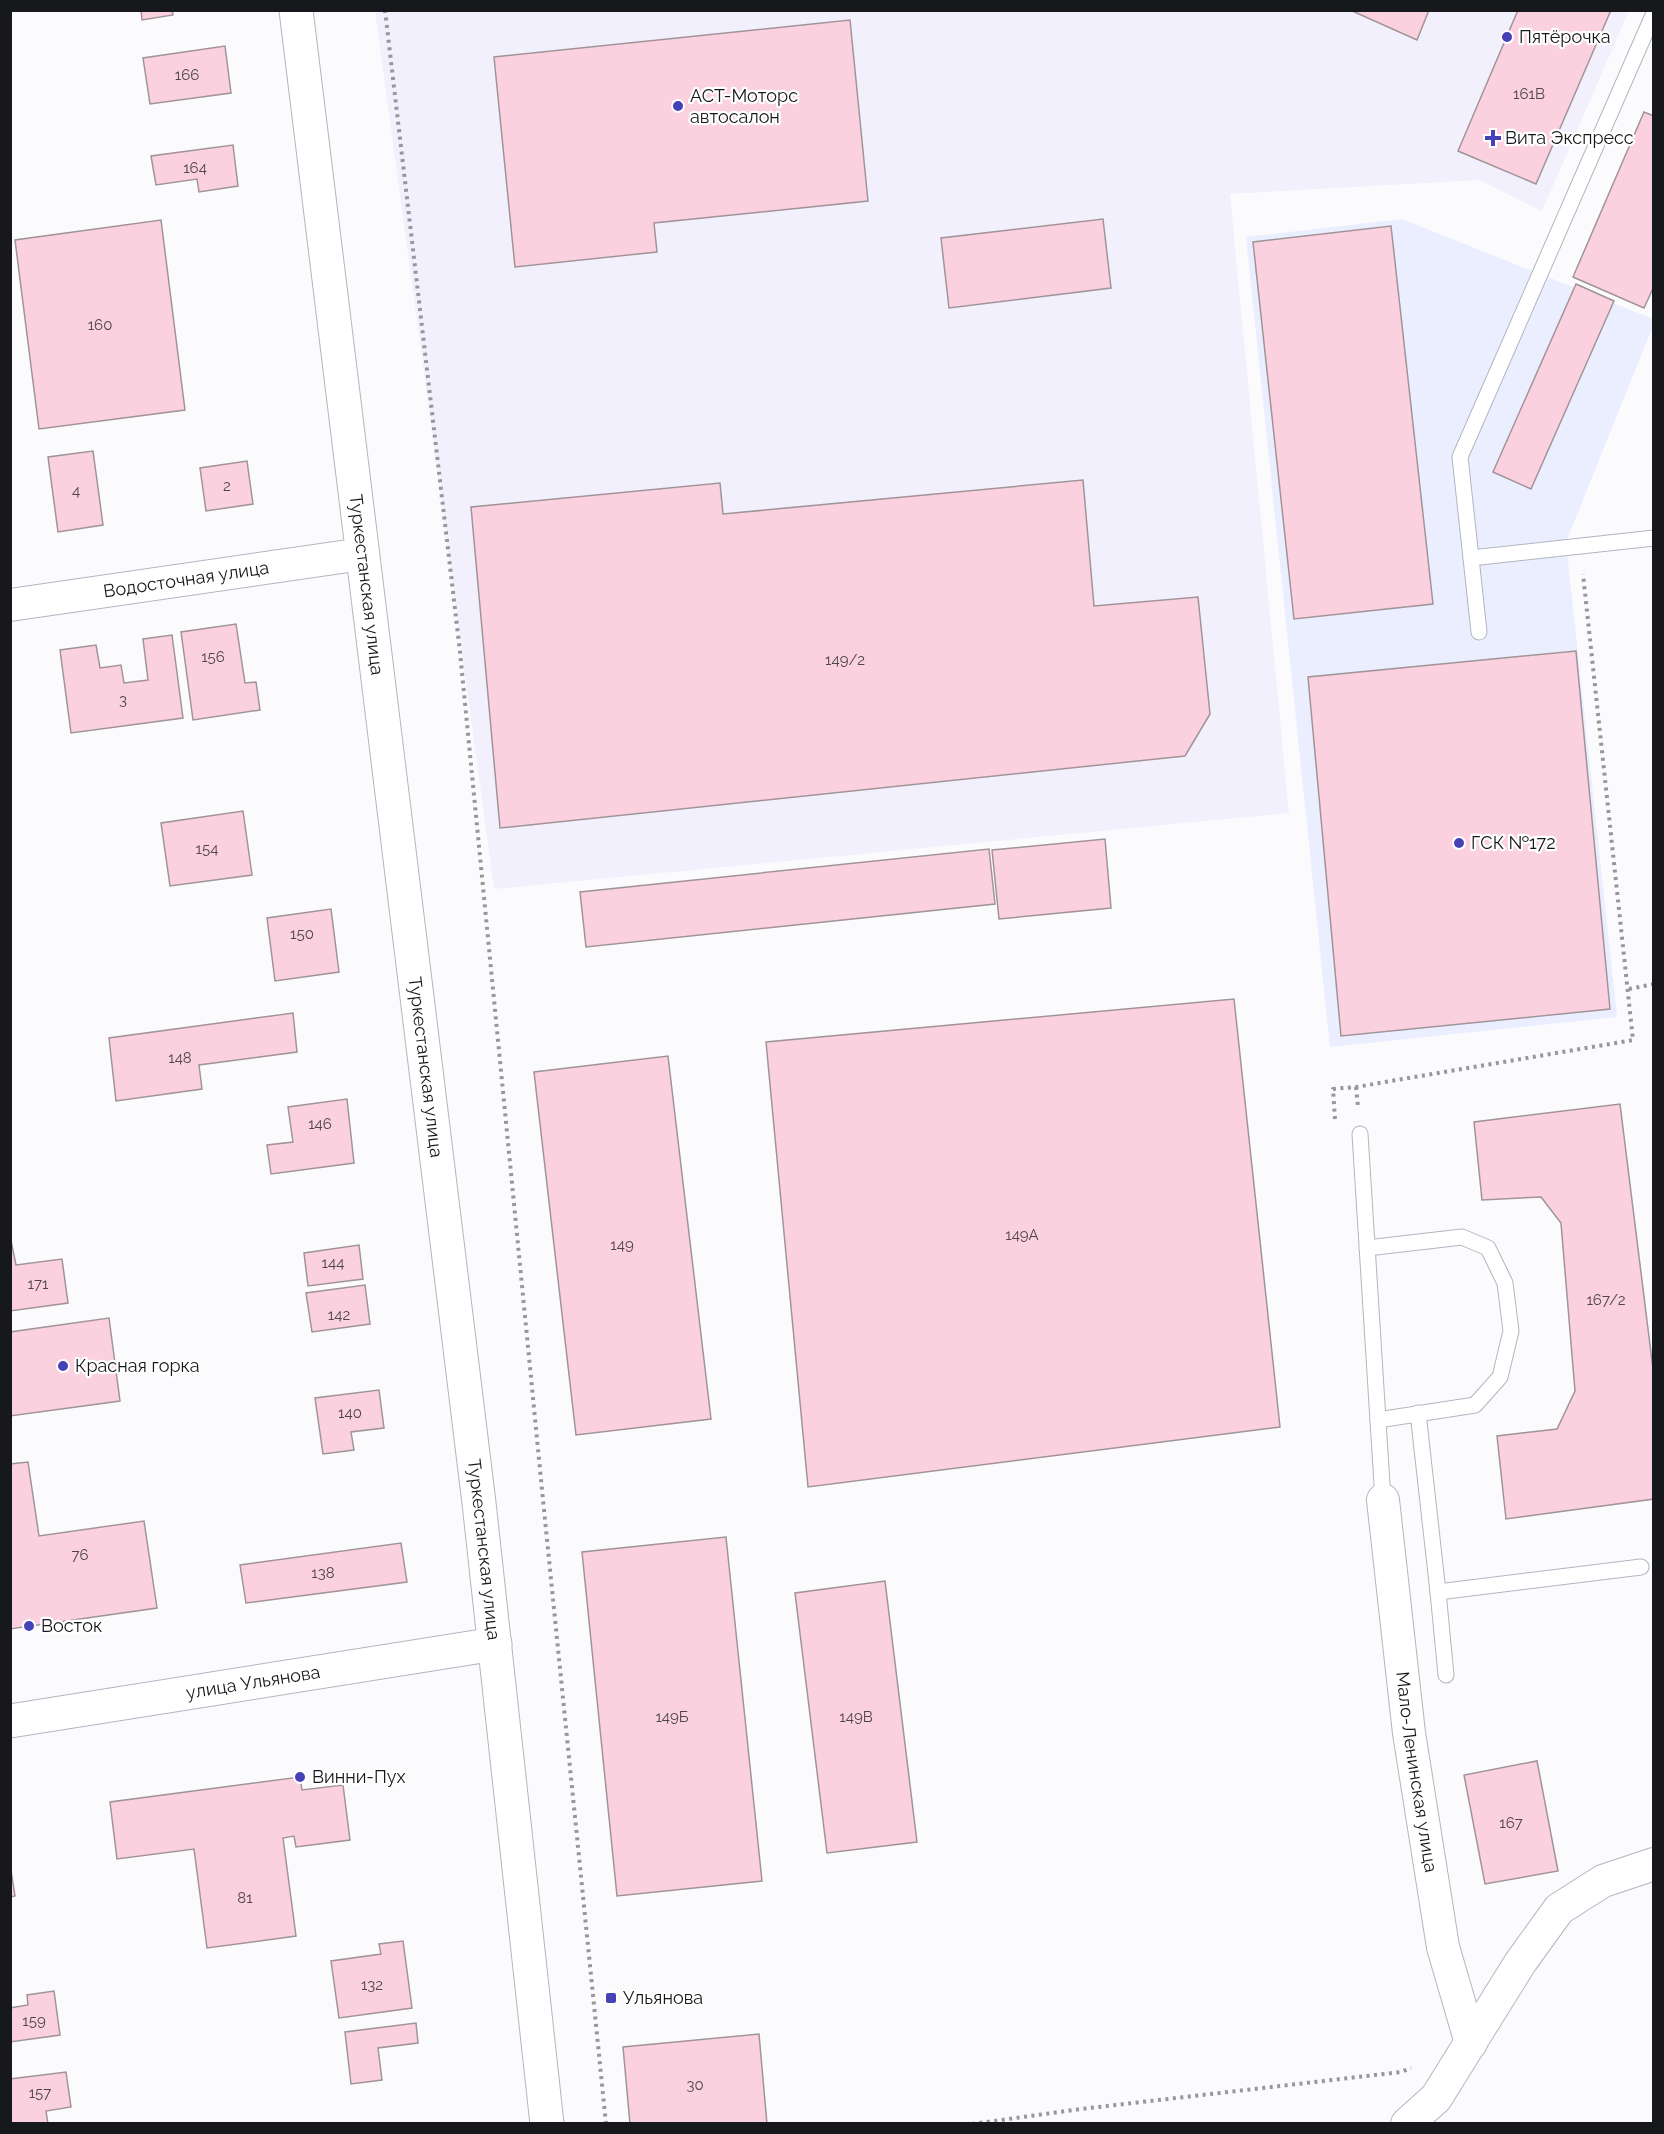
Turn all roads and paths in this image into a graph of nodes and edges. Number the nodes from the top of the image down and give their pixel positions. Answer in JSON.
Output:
{"nodes":[{"id":1,"x":296,"y":10,"type":"edge"},
{"id":2,"x":385,"y":10,"type":"edge"},
{"id":3,"x":1653,"y":13,"type":"edge"},
{"id":4,"x":1653,"y":538,"type":"edge"},
{"id":5,"x":1580,"y":545,"type":"junction"},
{"id":6,"x":362,"y":554,"type":"junction"},
{"id":7,"x":1471,"y":558,"type":"junction"},
{"id":8,"x":10,"y":605,"type":"edge"},
{"id":9,"x":1479,"y":632,"type":"dead end"},
{"id":10,"x":1653,"y":984,"type":"edge"},
{"id":11,"x":1629,"y":988,"type":"junction"},
{"id":12,"x":1336,"y":1128,"type":"dead end"},
{"id":13,"x":1360,"y":1134,"type":"dead end"},
{"id":14,"x":1367,"y":1248,"type":"junction"},
{"id":15,"x":1418,"y":1413,"type":"junction"},
{"id":16,"x":1378,"y":1420,"type":"junction"},
{"id":17,"x":1383,"y":1500,"type":"joint"},
{"id":18,"x":1641,"y":1567,"type":"dead end"},
{"id":19,"x":1438,"y":1592,"type":"junction"},
{"id":20,"x":495,"y":1644,"type":"junction"},
{"id":21,"x":1446,"y":1675,"type":"dead end"},
{"id":22,"x":10,"y":1721,"type":"edge"},
{"id":23,"x":1653,"y":1864,"type":"edge"},
{"id":24,"x":1471,"y":2043,"type":"junction"},
{"id":25,"x":547,"y":2124,"type":"edge"},
{"id":26,"x":606,"y":2124,"type":"edge"},
{"id":27,"x":972,"y":2124,"type":"edge"},
{"id":28,"x":1407,"y":2124,"type":"edge"}],
"edges":[{"from":1,"to":6,"type":"main road","name":"Туркестанская улица"},
{"from":2,"to":26,"type":"path"},
{"from":3,"to":7,"type":"lane"},
{"from":4,"to":5,"type":"lane"},
{"from":5,"to":7,"type":"lane"},
{"from":5,"to":11,"type":"path"},
{"from":6,"to":8,"type":"street","name":"Водосточная улица"},
{"from":6,"to":20,"type":"main road","name":"Туркестанская улица"},
{"from":7,"to":9,"type":"lane"},
{"from":10,"to":11,"type":"path"},
{"from":11,"to":12,"type":"path"},
{"from":13,"to":14,"type":"lane"},
{"from":14,"to":15,"type":"lane"},
{"from":14,"to":16,"type":"lane"},
{"from":15,"to":16,"type":"lane"},
{"from":15,"to":19,"type":"lane"},
{"from":16,"to":17,"type":"lane"},
{"from":17,"to":24,"type":"street","name":"Мало-Ленинская улица"},
{"from":18,"to":19,"type":"lane"},
{"from":19,"to":21,"type":"lane"},
{"from":20,"to":22,"type":"main road","name":"улица Ульянова"},
{"from":20,"to":25,"type":"main road","name":"Туркестанская улица"},
{"from":23,"to":24,"type":"street"},
{"from":24,"to":27,"type":"path"},
{"from":24,"to":28,"type":"street"}]}
